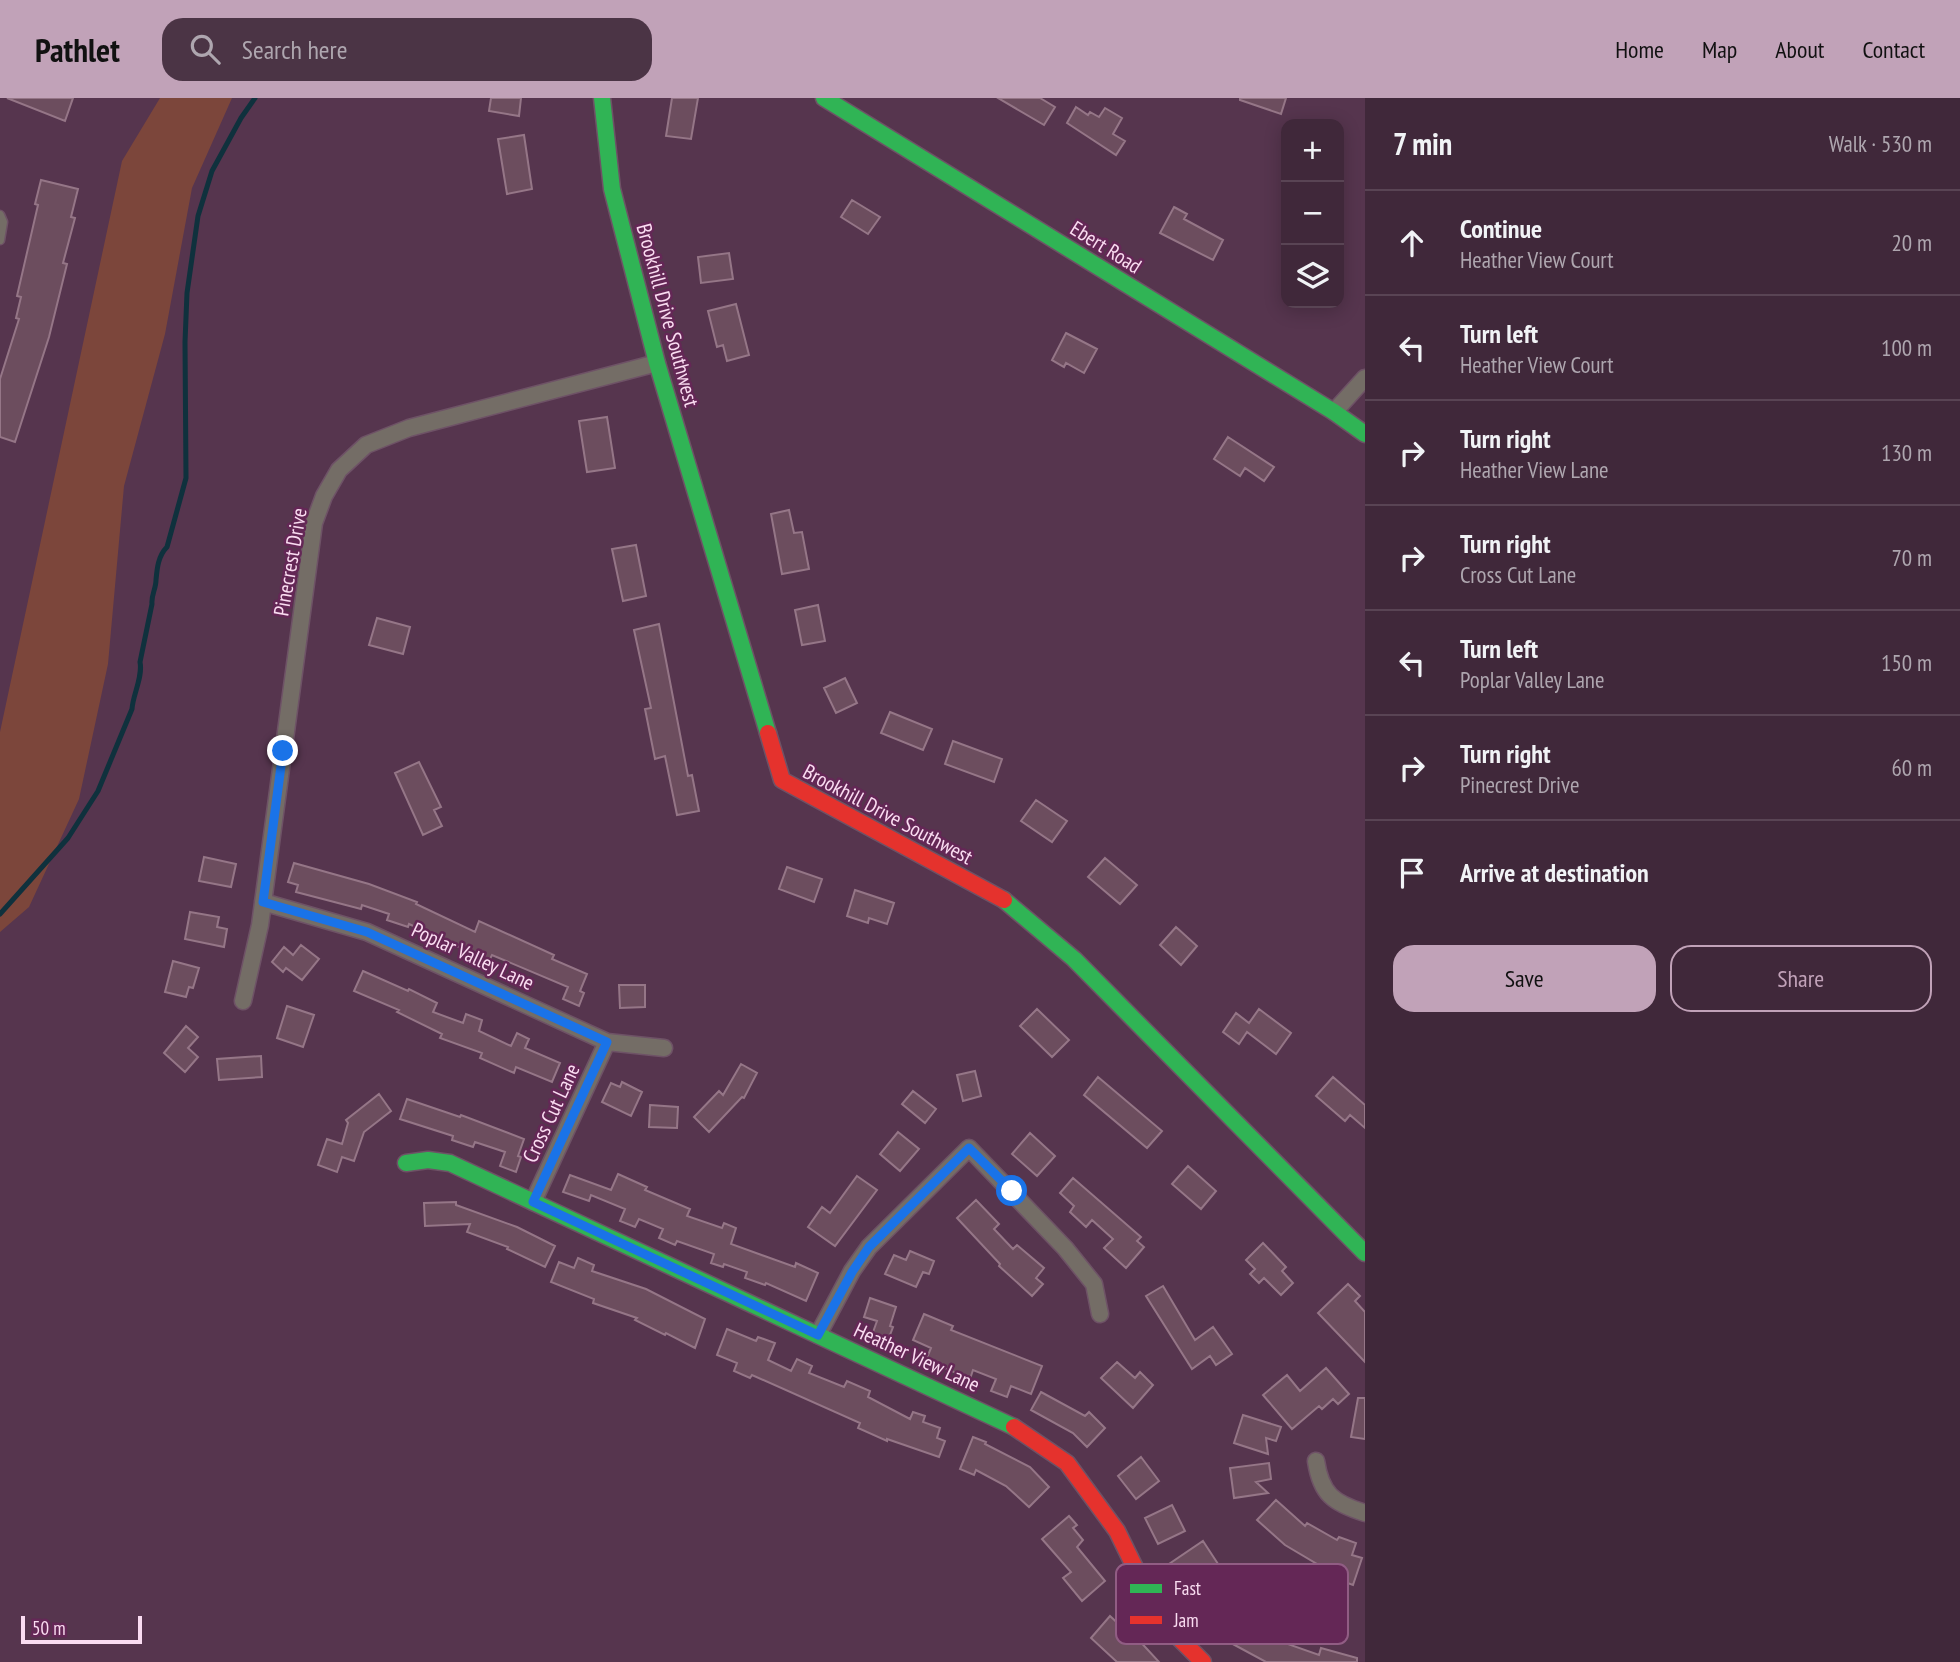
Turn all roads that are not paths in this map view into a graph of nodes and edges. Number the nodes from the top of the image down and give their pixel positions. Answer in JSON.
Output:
{"nodes":[{"id":1,"x":602,"y":98,"type":"edge"},
{"id":2,"x":824,"y":98,"type":"edge"},
{"id":3,"x":0,"y":215,"type":"edge"},
{"id":4,"x":0,"y":240,"type":"edge"},
{"id":5,"x":657,"y":363,"type":"junction"},
{"id":6,"x":1365,"y":378,"type":"edge"},
{"id":7,"x":1334,"y":412,"type":"junction"},
{"id":8,"x":1365,"y":435,"type":"edge"},
{"id":9,"x":263,"y":902,"type":"junction"},
{"id":10,"x":243,"y":1001,"type":"dead end"},
{"id":11,"x":607,"y":1042,"type":"junction"},
{"id":12,"x":664,"y":1048,"type":"dead end"},
{"id":13,"x":406,"y":1163,"type":"dead end"},
{"id":14,"x":533,"y":1202,"type":"junction"},
{"id":15,"x":1365,"y":1253,"type":"edge"},
{"id":16,"x":1100,"y":1314,"type":"dead end"},
{"id":17,"x":818,"y":1335,"type":"junction"},
{"id":18,"x":1316,"y":1461,"type":"dead end"},
{"id":19,"x":1365,"y":1513,"type":"edge"},
{"id":20,"x":1133,"y":1564,"type":"edge"},
{"id":21,"x":1185,"y":1644,"type":"edge"},
{"id":22,"x":1203,"y":1662,"type":"edge"}],
"edges":[{"from":1,"to":5,"type":"street","name":"Brookhill Drive Southwest"},
{"from":2,"to":7,"type":"street","name":"Ebert Road"},
{"from":3,"to":4,"type":"lane"},
{"from":5,"to":9,"type":"street","name":"Pinecrest Drive"},
{"from":5,"to":15,"type":"street","name":"Brookhill Drive Southwest"},
{"from":6,"to":7,"type":"street"},
{"from":7,"to":8,"type":"street","name":"Ebert Road"},
{"from":9,"to":10,"type":"street","name":"Pinecrest Drive"},
{"from":9,"to":11,"type":"street","name":"Poplar Valley Lane"},
{"from":11,"to":12,"type":"street","name":"Poplar Valley Lane"},
{"from":11,"to":14,"type":"street","name":"Cross Cut Lane"},
{"from":13,"to":14,"type":"street","name":"Heather View Lane"},
{"from":14,"to":17,"type":"street","name":"Heather View Lane"},
{"from":16,"to":17,"type":"street"},
{"from":17,"to":20,"type":"street","name":"Heather View Lane"},
{"from":18,"to":19,"type":"street"},
{"from":21,"to":22,"type":"street","name":"Heather View Lane"}]}
